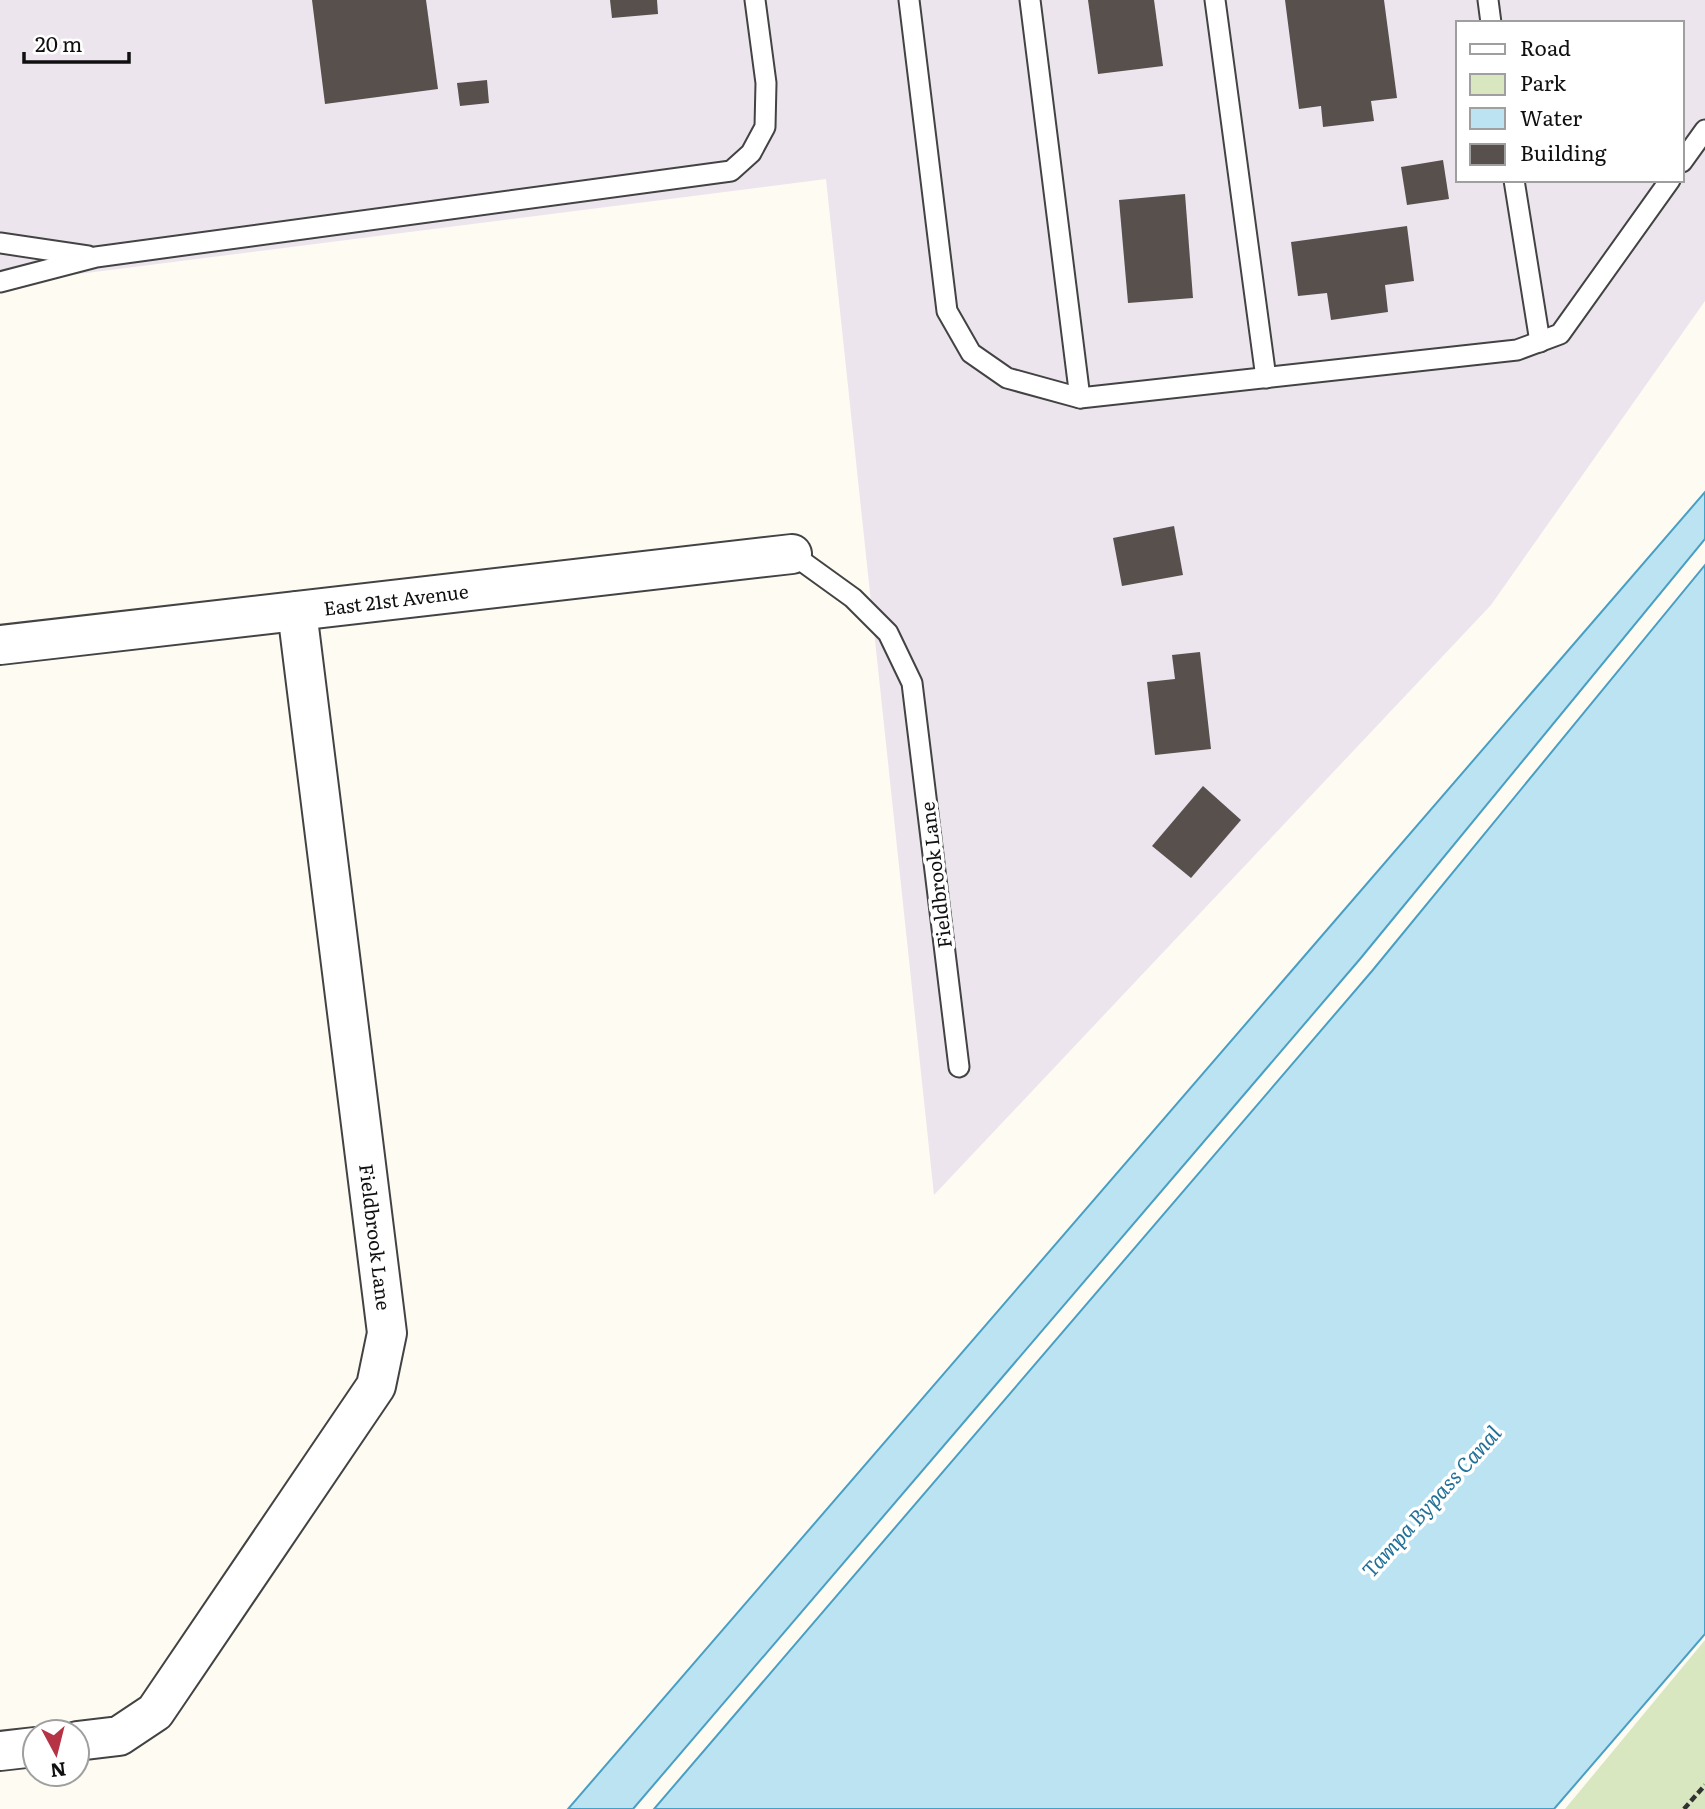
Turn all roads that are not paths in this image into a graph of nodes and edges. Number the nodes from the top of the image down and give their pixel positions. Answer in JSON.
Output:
{"nodes":[{"id":1,"x":755,"y":0,"type":"edge"},
{"id":2,"x":909,"y":0,"type":"edge"},
{"id":3,"x":1030,"y":0,"type":"edge"},
{"id":4,"x":1215,"y":0,"type":"edge"},
{"id":5,"x":1488,"y":0,"type":"edge"},
{"id":6,"x":1491,"y":21,"type":"edge"},
{"id":7,"x":1705,"y":130,"type":"edge"},
{"id":8,"x":1684,"y":160,"type":"edge"},
{"id":9,"x":1514,"y":182,"type":"edge"},
{"id":10,"x":1669,"y":182,"type":"edge"},
{"id":11,"x":0,"y":243,"type":"edge"},
{"id":12,"x":96,"y":257,"type":"junction"},
{"id":13,"x":0,"y":282,"type":"edge"},
{"id":14,"x":1540,"y":342,"type":"junction"},
{"id":15,"x":1266,"y":378,"type":"junction"},
{"id":16,"x":1080,"y":398,"type":"junction"},
{"id":17,"x":792,"y":554,"type":"joint"},
{"id":18,"x":297,"y":611,"type":"junction"},
{"id":19,"x":0,"y":645,"type":"edge"},
{"id":20,"x":959,"y":1067,"type":"dead end"},
{"id":21,"x":91,"y":1739,"type":"edge"},
{"id":22,"x":21,"y":1748,"type":"edge"},
{"id":23,"x":0,"y":1751,"type":"edge"}],
"edges":[{"from":1,"to":12,"type":"lane"},
{"from":2,"to":16,"type":"lane"},
{"from":3,"to":16,"type":"lane"},
{"from":4,"to":15,"type":"lane"},
{"from":5,"to":6,"type":"lane"},
{"from":7,"to":8,"type":"lane"},
{"from":9,"to":14,"type":"lane"},
{"from":10,"to":14,"type":"lane"},
{"from":11,"to":12,"type":"lane"},
{"from":12,"to":13,"type":"lane"},
{"from":14,"to":15,"type":"lane"},
{"from":15,"to":16,"type":"lane"},
{"from":17,"to":18,"type":"street","name":"East 21st Avenue"},
{"from":17,"to":20,"type":"lane","name":"Fieldbrook Lane"},
{"from":18,"to":19,"type":"street","name":"East 21st Avenue"},
{"from":18,"to":21,"type":"street","name":"Fieldbrook Lane"},
{"from":22,"to":23,"type":"street"}]}
